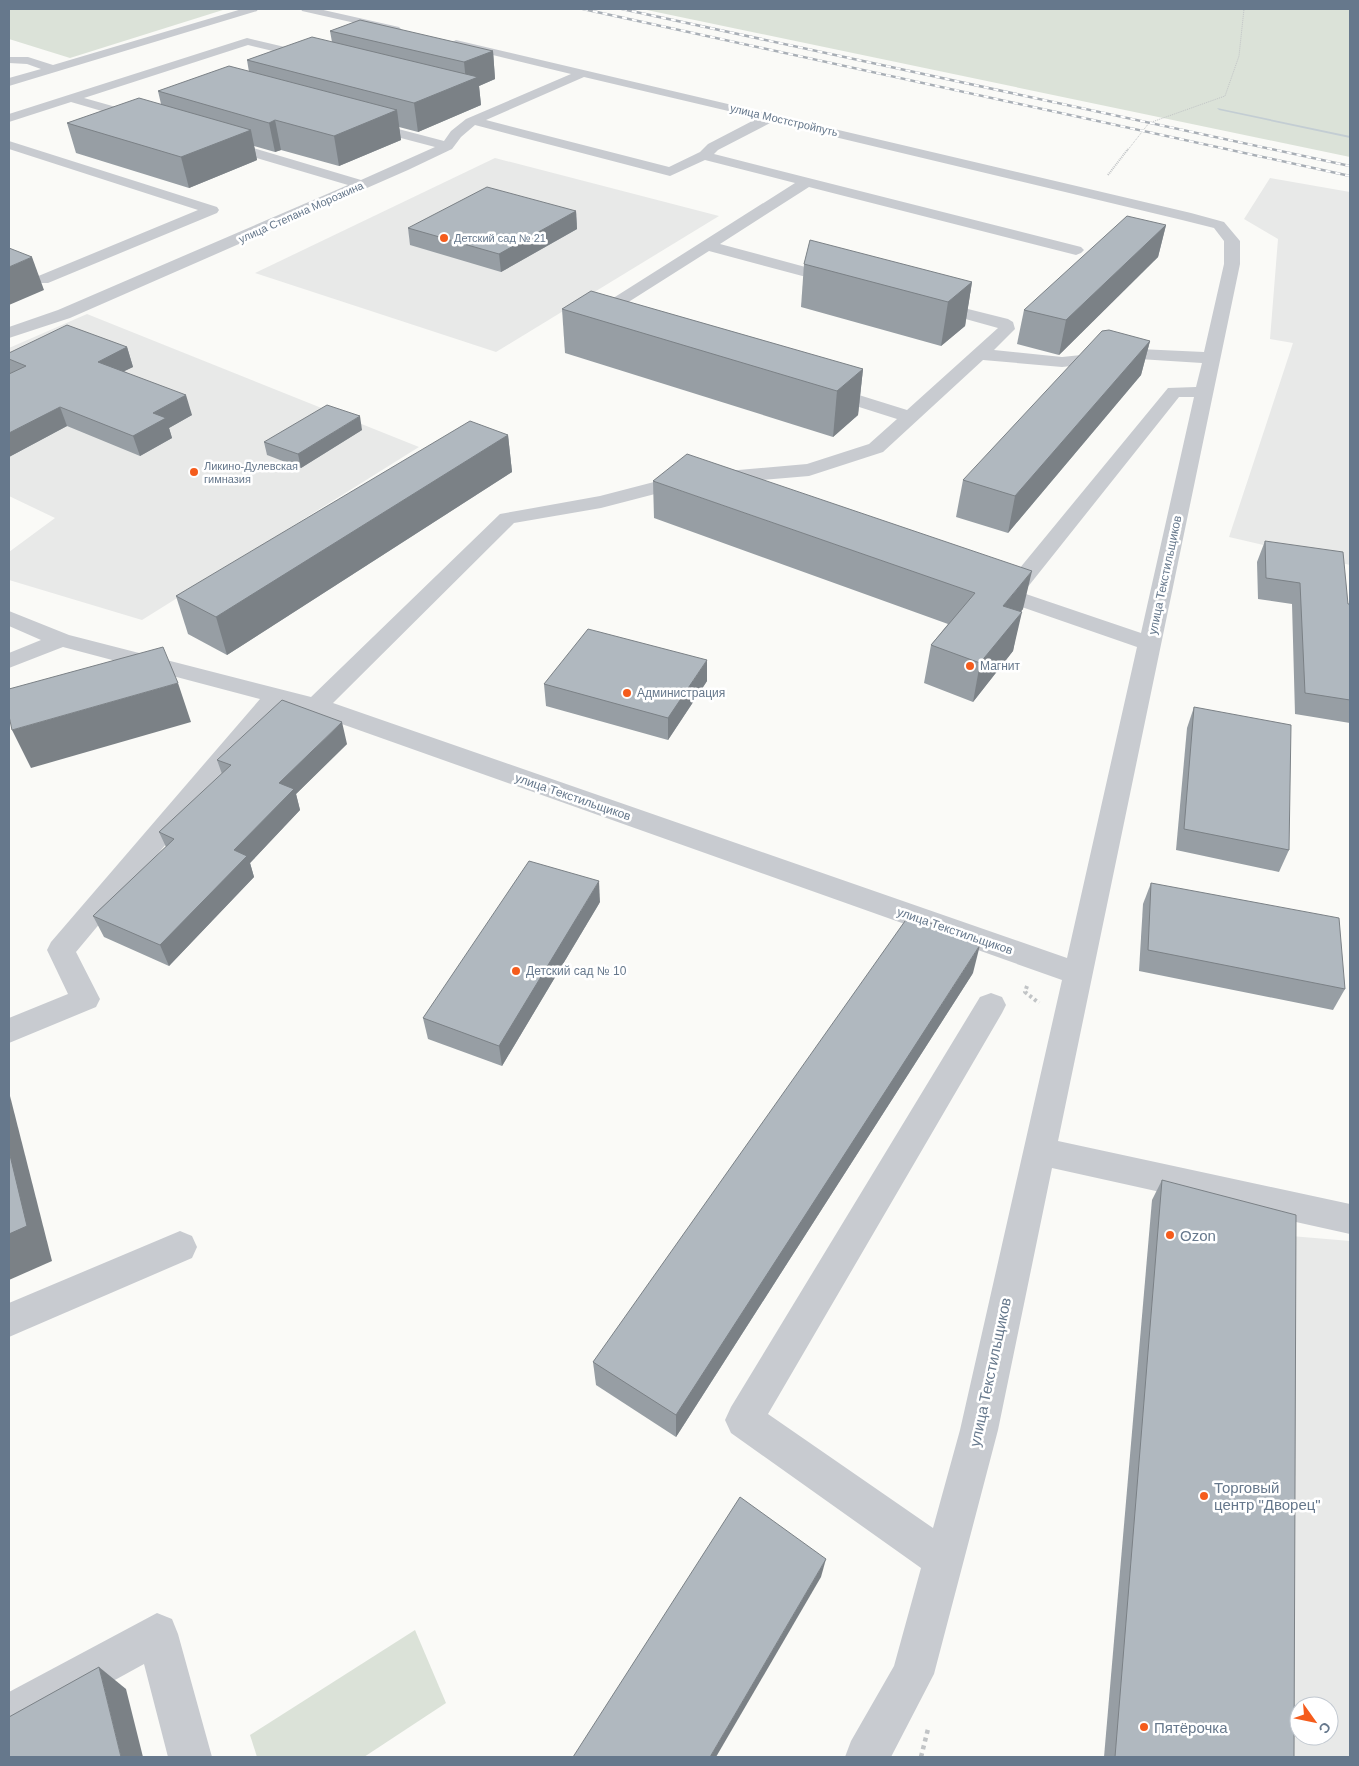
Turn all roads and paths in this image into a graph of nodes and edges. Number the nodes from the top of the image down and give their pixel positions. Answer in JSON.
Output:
{"nodes":[{"id":1,"x":253,"y":9,"type":"edge"},
{"id":2,"x":306,"y":9,"type":"edge"},
{"id":3,"x":1244,"y":9,"type":"edge"},
{"id":4,"x":408,"y":32,"type":"edge"},
{"id":5,"x":447,"y":41,"type":"edge"},
{"id":6,"x":9,"y":60,"type":"edge"},
{"id":7,"x":328,"y":61,"type":"edge"},
{"id":8,"x":53,"y":69,"type":"junction"},
{"id":9,"x":583,"y":73,"type":"junction"},
{"id":10,"x":9,"y":82,"type":"edge"},
{"id":11,"x":71,"y":98,"type":"junction"},
{"id":12,"x":489,"y":101,"type":"dead end"},
{"id":13,"x":508,"y":106,"type":"junction"},
{"id":14,"x":771,"y":117,"type":"junction"},
{"id":15,"x":9,"y":118,"type":"edge"},
{"id":16,"x":475,"y":120,"type":"junction"},
{"id":17,"x":353,"y":121,"type":"edge"},
{"id":18,"x":155,"y":123,"type":"edge"},
{"id":19,"x":212,"y":140,"type":"edge"},
{"id":20,"x":9,"y":144,"type":"edge"},
{"id":21,"x":446,"y":146,"type":"junction"},
{"id":22,"x":705,"y":155,"type":"junction"},
{"id":23,"x":807,"y":182,"type":"junction"},
{"id":24,"x":362,"y":185,"type":"junction"},
{"id":25,"x":1094,"y":194,"type":"junction"},
{"id":26,"x":706,"y":245,"type":"junction"},
{"id":27,"x":1076,"y":250,"type":"dead end"},
{"id":28,"x":1232,"y":264,"type":"joint"},
{"id":29,"x":26,"y":273,"type":"dead end"},
{"id":30,"x":42,"y":280,"type":"junction"},
{"id":31,"x":60,"y":286,"type":"dead end"},
{"id":32,"x":858,"y":286,"type":"edge"},
{"id":33,"x":79,"y":294,"type":"dead end"},
{"id":34,"x":97,"y":300,"type":"junction"},
{"id":35,"x":916,"y":301,"type":"edge"},
{"id":36,"x":634,"y":332,"type":"edge"},
{"id":37,"x":9,"y":333,"type":"edge"},
{"id":38,"x":978,"y":354,"type":"junction"},
{"id":39,"x":1212,"y":358,"type":"junction"},
{"id":40,"x":806,"y":385,"type":"edge"},
{"id":41,"x":1204,"y":392,"type":"junction"},
{"id":42,"x":910,"y":417,"type":"junction"},
{"id":43,"x":973,"y":582,"type":"edge"},
{"id":44,"x":1010,"y":595,"type":"junction"},
{"id":45,"x":9,"y":618,"type":"edge"},
{"id":46,"x":61,"y":640,"type":"junction"},
{"id":47,"x":1150,"y":644,"type":"junction"},
{"id":48,"x":9,"y":660,"type":"edge"},
{"id":49,"x":276,"y":696,"type":"junction"},
{"id":50,"x":316,"y":706,"type":"junction"},
{"id":51,"x":1079,"y":974,"type":"junction"},
{"id":52,"x":991,"y":1005,"type":"dead end"},
{"id":53,"x":9,"y":1031,"type":"edge"},
{"id":54,"x":1039,"y":1151,"type":"junction"},
{"id":55,"x":1350,"y":1219,"type":"edge"},
{"id":56,"x":180,"y":1247,"type":"dead end"},
{"id":57,"x":9,"y":1320,"type":"edge"},
{"id":58,"x":944,"y":1560,"type":"junction"},
{"id":59,"x":9,"y":1716,"type":"edge"},
{"id":60,"x":190,"y":1757,"type":"edge"},
{"id":61,"x":867,"y":1757,"type":"edge"}],
"edges":[{"from":1,"to":8,"type":"street"},
{"from":2,"to":4,"type":"street"},
{"from":3,"to":25,"type":"path"},
{"from":5,"to":9,"type":"street","name":"улица Мостстройпуть"},
{"from":6,"to":8,"type":"street"},
{"from":7,"to":11,"type":"street"},
{"from":8,"to":10,"type":"street"},
{"from":9,"to":13,"type":"street","name":"улица Степана Морозкина"},
{"from":9,"to":14,"type":"street","name":"улица Мостстройпуть"},
{"from":11,"to":15,"type":"street"},
{"from":11,"to":18,"type":"street"},
{"from":12,"to":13,"type":"street"},
{"from":13,"to":16,"type":"street","name":"улица Степана Морозкина"},
{"from":14,"to":22,"type":"street"},
{"from":14,"to":25,"type":"street","name":"улица Мостстройпуть"},
{"from":16,"to":21,"type":"street","name":"улица Степана Морозкина"},
{"from":16,"to":22,"type":"street"},
{"from":17,"to":21,"type":"street"},
{"from":19,"to":24,"type":"street"},
{"from":20,"to":30,"type":"street"},
{"from":21,"to":24,"type":"street","name":"улица Степана Морозкина"},
{"from":22,"to":23,"type":"street"},
{"from":23,"to":26,"type":"street"},
{"from":23,"to":27,"type":"street"},
{"from":24,"to":34,"type":"street","name":"улица Степана Морозкина"},
{"from":25,"to":28,"type":"street","name":"улица Мостстройпуть"},
{"from":26,"to":32,"type":"street"},
{"from":26,"to":36,"type":"street"},
{"from":28,"to":39,"type":"street","name":"улица Текстильщиков"},
{"from":29,"to":30,"type":"street"},
{"from":30,"to":31,"type":"street"},
{"from":33,"to":34,"type":"street"},
{"from":34,"to":37,"type":"street","name":"улица Степана Морозкина"},
{"from":35,"to":38,"type":"street"},
{"from":38,"to":39,"type":"street"},
{"from":38,"to":42,"type":"street"},
{"from":39,"to":41,"type":"street","name":"улица Текстильщиков"},
{"from":40,"to":42,"type":"street"},
{"from":41,"to":44,"type":"street"},
{"from":41,"to":47,"type":"street","name":"улица Текстильщиков"},
{"from":42,"to":50,"type":"street"},
{"from":43,"to":44,"type":"street"},
{"from":44,"to":47,"type":"street"},
{"from":45,"to":46,"type":"street","name":"улица Текстильщиков"},
{"from":46,"to":48,"type":"street"},
{"from":46,"to":49,"type":"street","name":"улица Текстильщиков"},
{"from":47,"to":51,"type":"street","name":"улица Текстильщиков"},
{"from":49,"to":50,"type":"street","name":"улица Текстильщиков"},
{"from":49,"to":53,"type":"street"},
{"from":50,"to":51,"type":"street","name":"улица Текстильщиков"},
{"from":51,"to":54,"type":"street","name":"улица Текстильщиков"},
{"from":52,"to":58,"type":"street"},
{"from":54,"to":55,"type":"street"},
{"from":54,"to":58,"type":"street","name":"улица Текстильщиков"},
{"from":56,"to":57,"type":"street"},
{"from":58,"to":61,"type":"street","name":"улица Текстильщиков"},
{"from":59,"to":60,"type":"street"}]}
